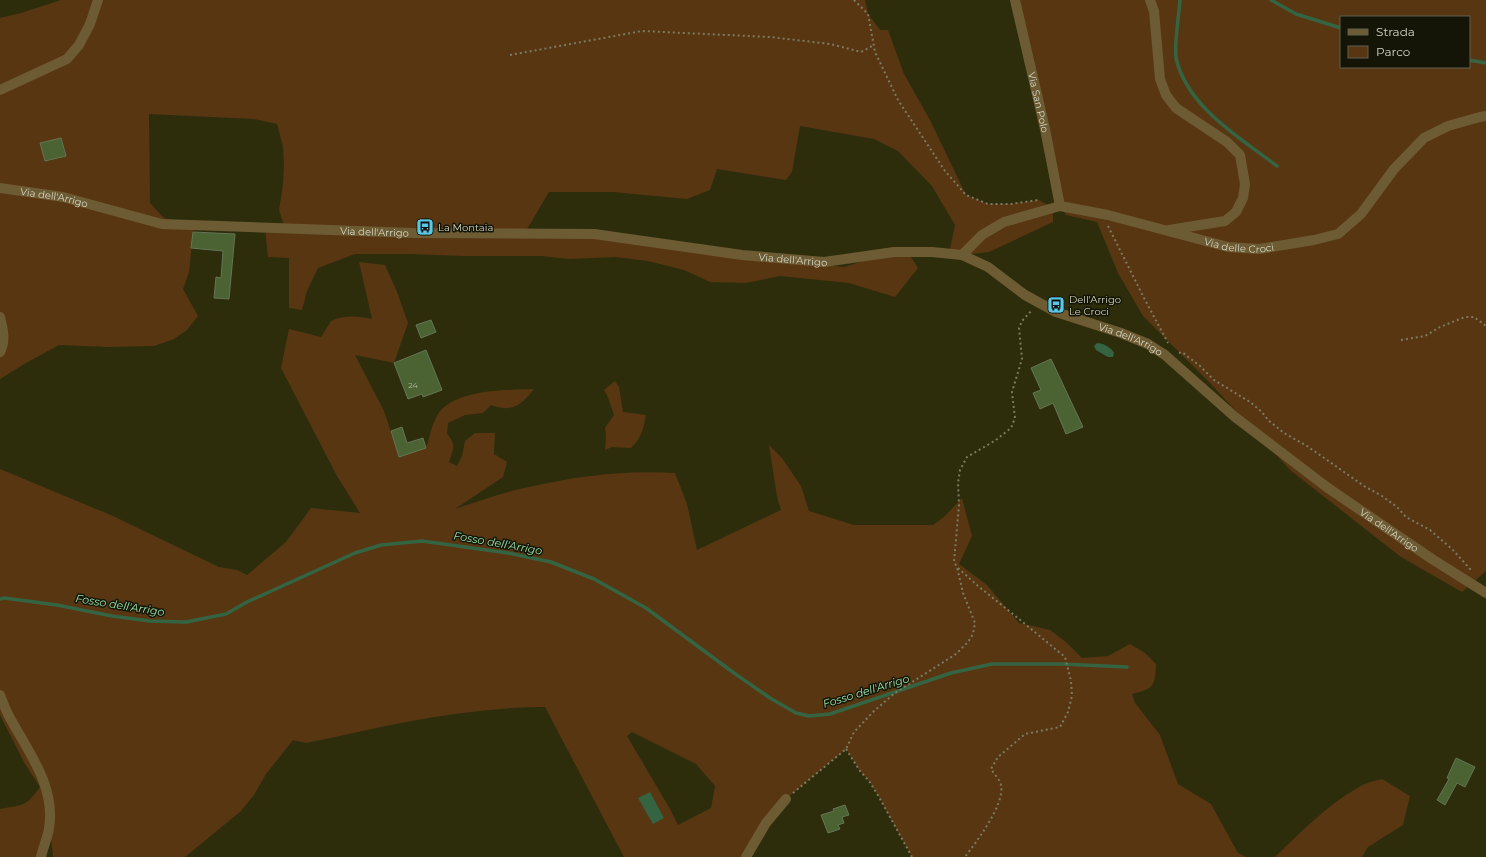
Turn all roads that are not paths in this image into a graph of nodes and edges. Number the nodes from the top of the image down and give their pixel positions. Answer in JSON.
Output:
{"nodes":[{"id":1,"x":98,"y":0,"type":"edge"},
{"id":2,"x":1015,"y":0,"type":"edge"},
{"id":3,"x":1150,"y":0,"type":"edge"},
{"id":4,"x":0,"y":90,"type":"edge"},
{"id":5,"x":1486,"y":116,"type":"edge"},
{"id":6,"x":0,"y":188,"type":"edge"},
{"id":7,"x":1056,"y":207,"type":"junction"},
{"id":8,"x":1165,"y":230,"type":"junction"},
{"id":9,"x":962,"y":255,"type":"junction"},
{"id":10,"x":0,"y":317,"type":"edge"},
{"id":11,"x":0,"y":352,"type":"edge"},
{"id":12,"x":1486,"y":593,"type":"edge"},
{"id":13,"x":0,"y":695,"type":"edge"},
{"id":14,"x":786,"y":799,"type":"road end"},
{"id":15,"x":41,"y":857,"type":"edge"},
{"id":16,"x":746,"y":857,"type":"edge"}],
"edges":[{"from":1,"to":4,"type":"street"},
{"from":2,"to":7,"type":"street","name":"Via San Polo"},
{"from":3,"to":8,"type":"street"},
{"from":5,"to":8,"type":"street","name":"Via delle Croci"},
{"from":6,"to":9,"type":"street","name":"Via dell'Arrigo"},
{"from":7,"to":8,"type":"street","name":"Via delle Croci"},
{"from":7,"to":9,"type":"street","name":"Via delle Croci"},
{"from":9,"to":12,"type":"street","name":"Via dell'Arrigo"},
{"from":10,"to":11,"type":"street"},
{"from":13,"to":15,"type":"street"},
{"from":14,"to":16,"type":"street"}]}
